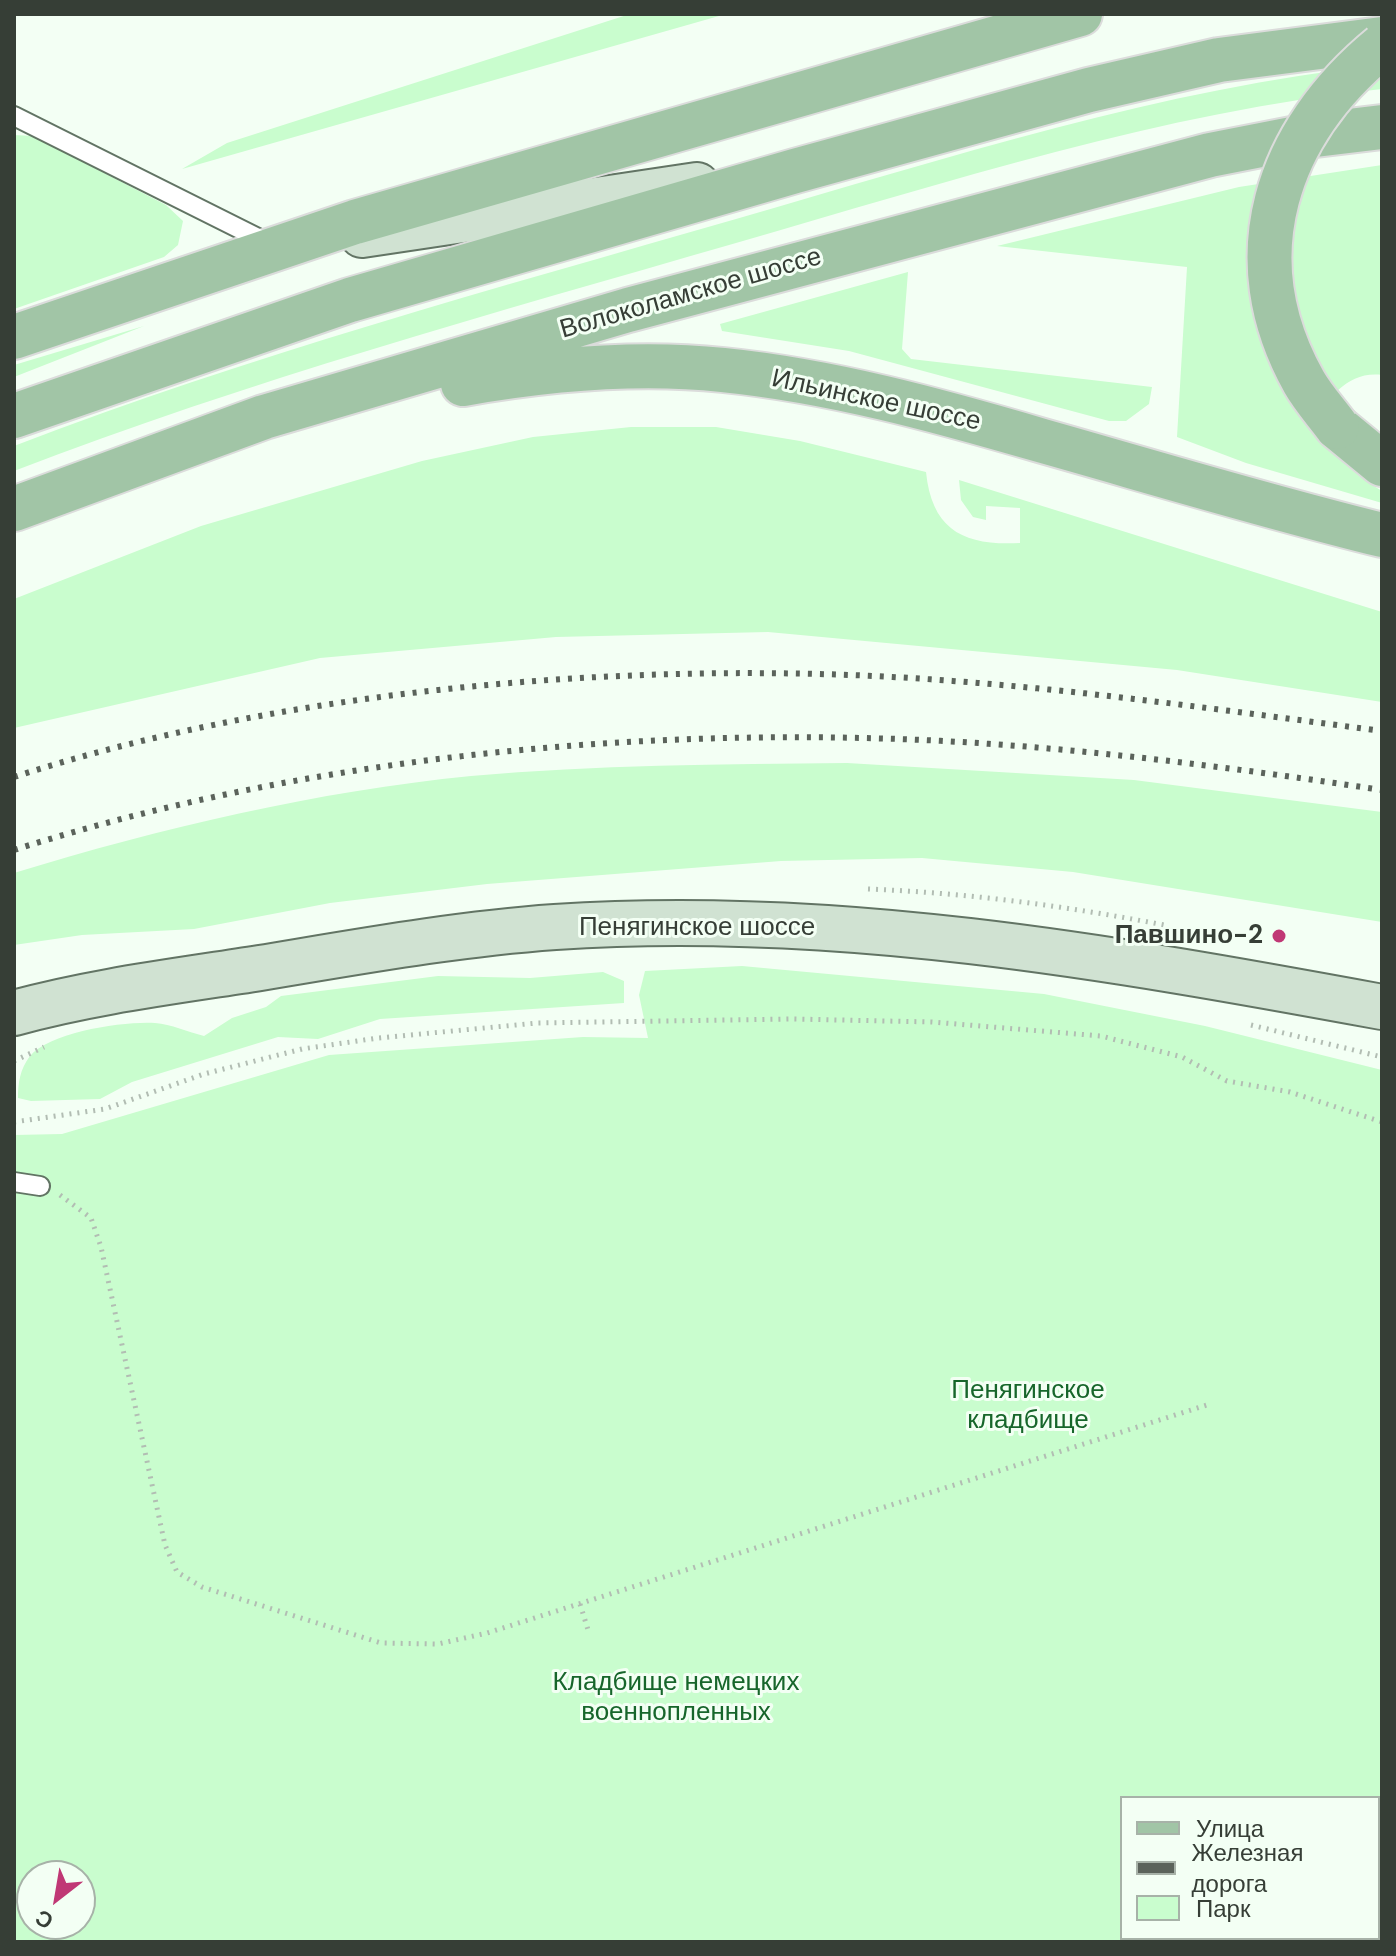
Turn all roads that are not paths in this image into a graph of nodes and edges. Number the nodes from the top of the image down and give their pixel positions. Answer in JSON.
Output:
{"nodes":[{"id":1,"x":1061,"y":17,"type":"edge"},
{"id":2,"x":1382,"y":39,"type":"edge"},
{"id":3,"x":1382,"y":46,"type":"edge"},
{"id":4,"x":14,"y":116,"type":"edge"},
{"id":5,"x":1382,"y":127,"type":"edge"},
{"id":6,"x":795,"y":171,"type":"junction"},
{"id":7,"x":277,"y":247,"type":"junction"},
{"id":8,"x":14,"y":337,"type":"edge"},
{"id":9,"x":14,"y":416,"type":"edge"},
{"id":10,"x":264,"y":417,"type":"junction"},
{"id":11,"x":1382,"y":464,"type":"edge"},
{"id":12,"x":14,"y":509,"type":"edge"},
{"id":13,"x":1311,"y":518,"type":"junction"},
{"id":14,"x":1382,"y":535,"type":"edge"},
{"id":15,"x":1382,"y":544,"type":"edge"},
{"id":16,"x":1382,"y":1007,"type":"edge"},
{"id":17,"x":14,"y":1013,"type":"edge"},
{"id":18,"x":14,"y":1182,"type":"edge"},
{"id":19,"x":40,"y":1186,"type":"road end"}],
"edges":[{"from":1,"to":7,"type":"main road"},
{"from":2,"to":6,"type":"main road"},
{"from":3,"to":11,"type":"main road","bridge":true},
{"from":4,"to":7,"type":"lane"},
{"from":5,"to":10,"type":"main road","name":"Волоколамское шоссе"},
{"from":6,"to":7,"type":"main road"},
{"from":6,"to":9,"type":"main road"},
{"from":7,"to":8,"type":"main road"},
{"from":10,"to":12,"type":"main road","name":"Волоколамское шоссе"},
{"from":10,"to":13,"type":"main road","name":"Ильинское шоссе"},
{"from":13,"to":14,"type":"main road","name":"Ильинское шоссе"},
{"from":13,"to":15,"type":"main road"},
{"from":16,"to":17,"type":"main road","name":"Пенягинское шоссе"},
{"from":18,"to":19,"type":"lane"}]}
